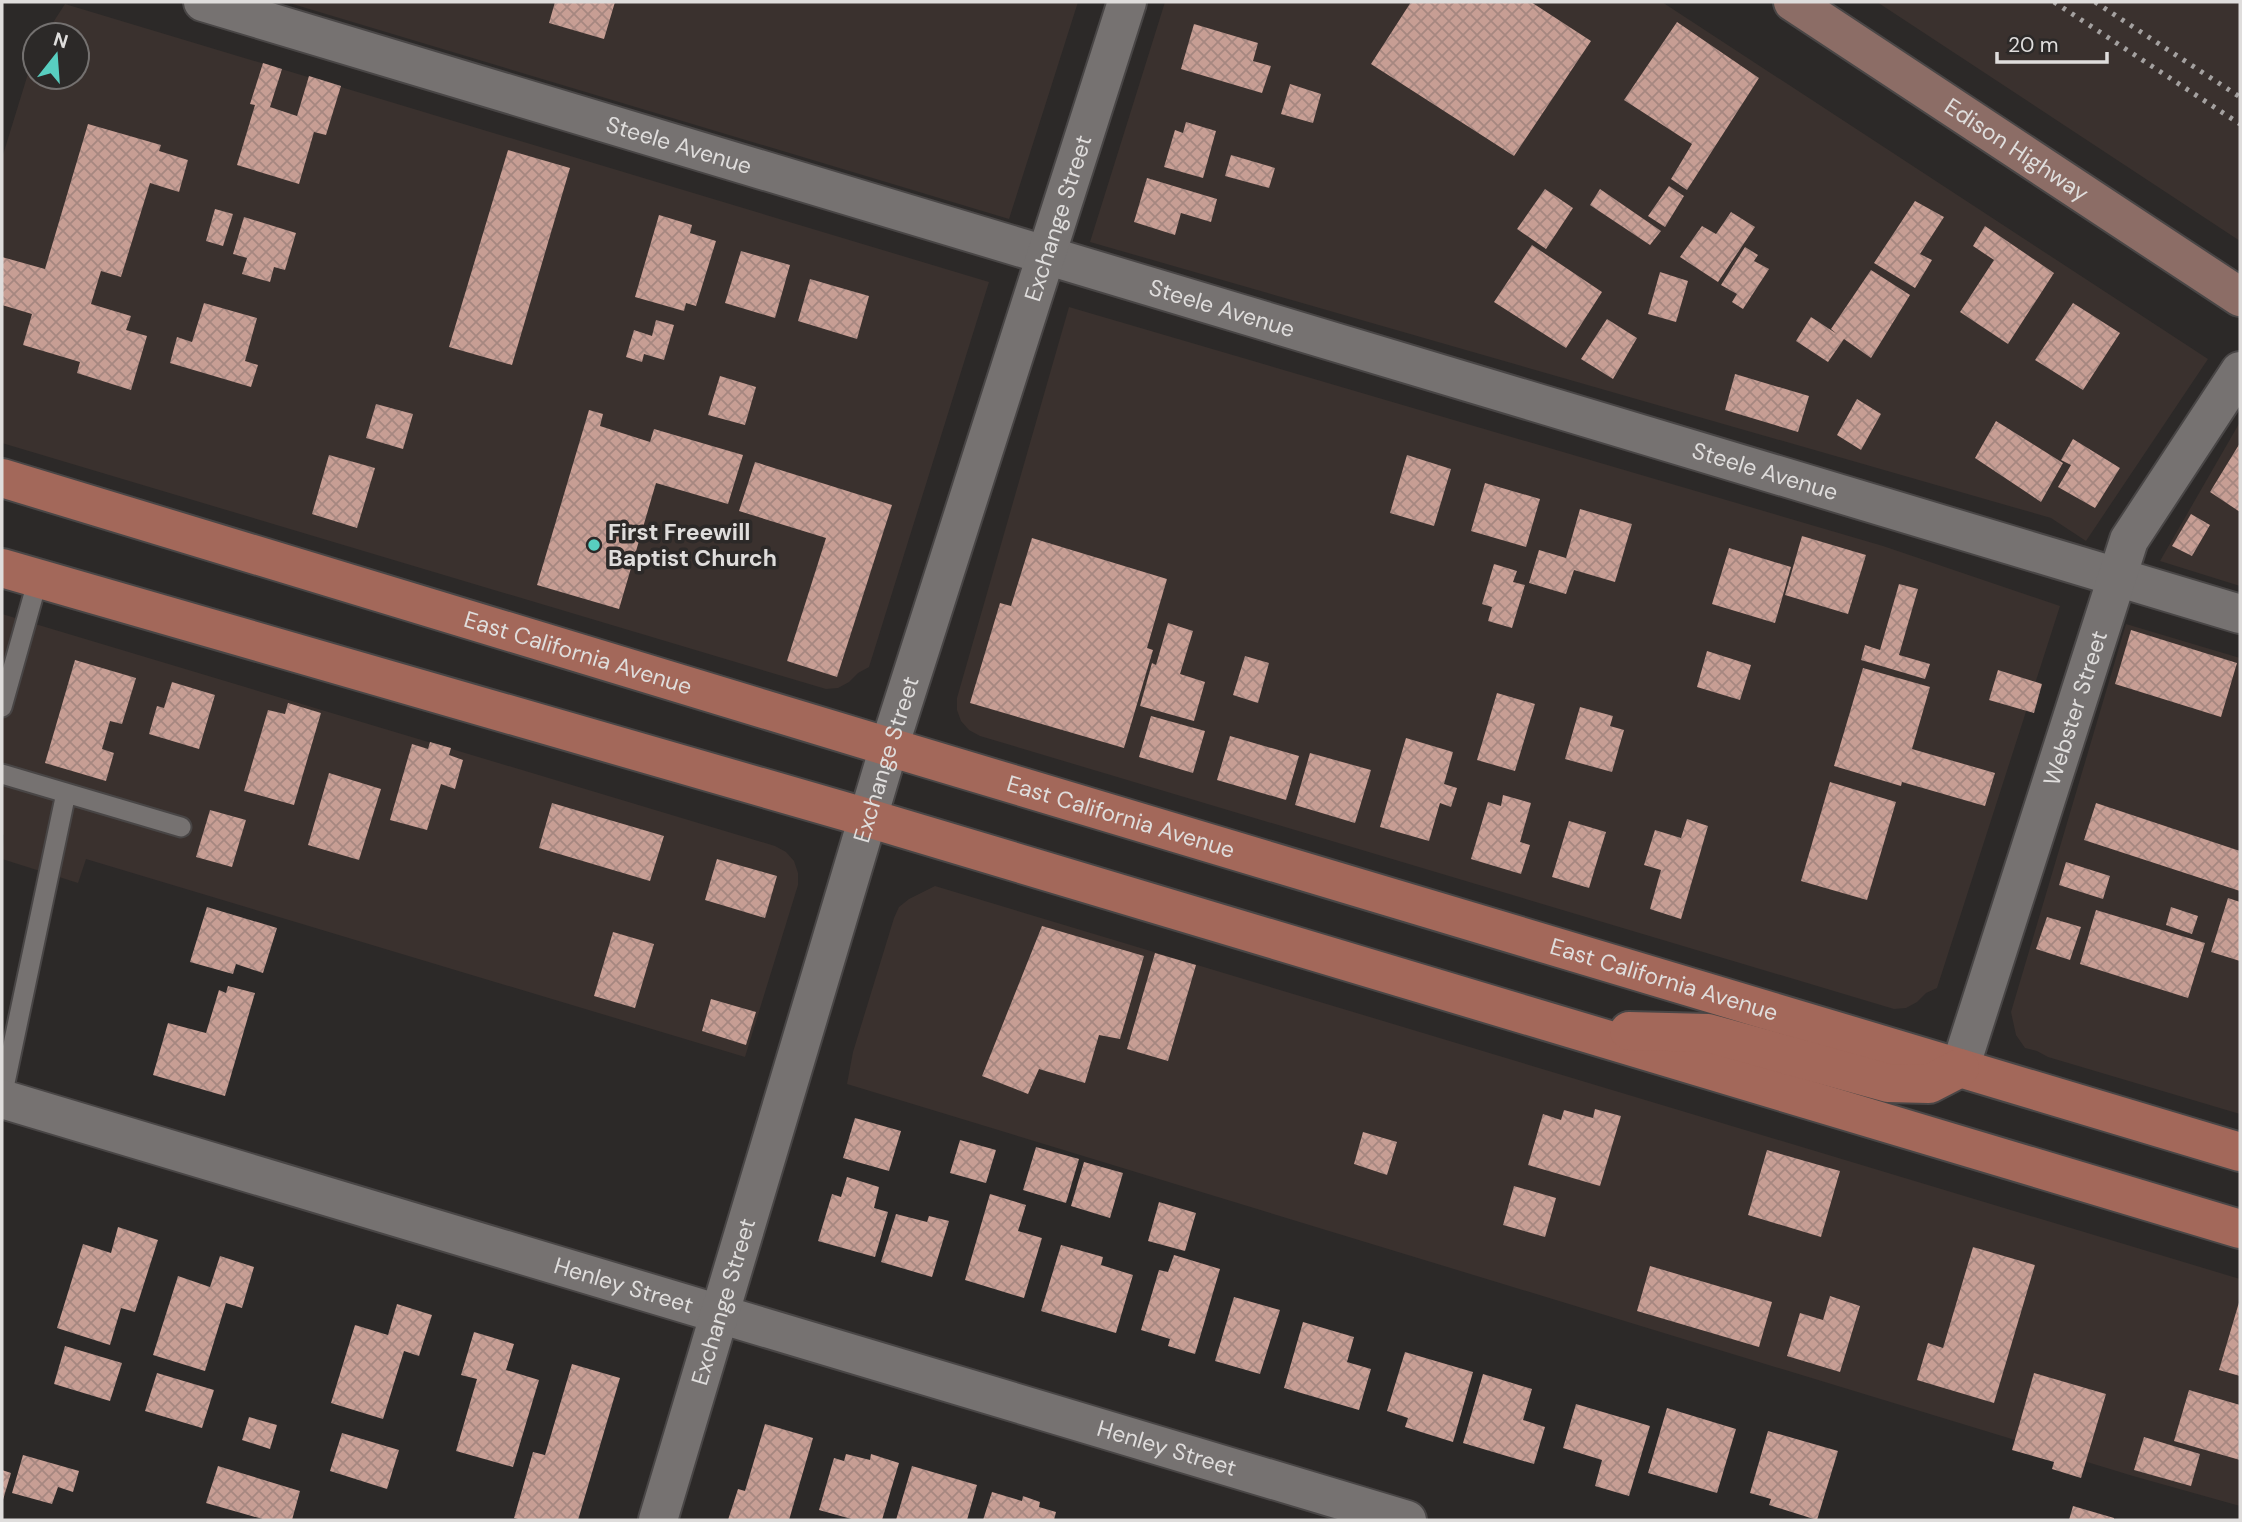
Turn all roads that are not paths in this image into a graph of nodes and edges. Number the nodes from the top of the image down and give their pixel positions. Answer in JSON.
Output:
{"nodes":[{"id":1,"x":203,"y":2,"type":"edge"},
{"id":2,"x":1127,"y":2,"type":"edge"},
{"id":3,"x":1793,"y":2,"type":"edge"},
{"id":4,"x":1048,"y":255,"type":"junction"},
{"id":5,"x":2240,"y":297,"type":"edge"},
{"id":6,"x":2240,"y":372,"type":"edge"},
{"id":7,"x":2,"y":478,"type":"edge"},
{"id":8,"x":2,"y":568,"type":"edge"},
{"id":9,"x":2118,"y":577,"type":"junction"},
{"id":10,"x":38,"y":579,"type":"junction"},
{"id":11,"x":2240,"y":614,"type":"edge"},
{"id":12,"x":2,"y":707,"type":"edge"},
{"id":13,"x":889,"y":747,"type":"junction"},
{"id":14,"x":2,"y":774,"type":"edge"},
{"id":15,"x":66,"y":793,"type":"junction"},
{"id":16,"x":868,"y":818,"type":"junction"},
{"id":17,"x":181,"y":827,"type":"dead end"},
{"id":18,"x":1581,"y":1030,"type":"junction"},
{"id":19,"x":1960,"y":1068,"type":"junction"},
{"id":20,"x":2,"y":1098,"type":"edge"},
{"id":21,"x":2240,"y":1152,"type":"edge"},
{"id":22,"x":2240,"y":1229,"type":"edge"},
{"id":23,"x":721,"y":1315,"type":"junction"},
{"id":24,"x":658,"y":1520,"type":"edge"},
{"id":25,"x":1407,"y":1520,"type":"edge"}],
"edges":[{"from":1,"to":4,"type":"street","name":"Steele Avenue"},
{"from":2,"to":4,"type":"street","name":"Exchange Street"},
{"from":3,"to":5,"type":"main road","name":"Edison Highway"},
{"from":4,"to":9,"type":"street","name":"Steele Avenue"},
{"from":4,"to":13,"type":"street","name":"Exchange Street"},
{"from":6,"to":9,"type":"street","name":"Webster Street"},
{"from":7,"to":13,"type":"main road","name":"East California Avenue"},
{"from":8,"to":10,"type":"main road"},
{"from":9,"to":11,"type":"street","name":"Steele Avenue"},
{"from":9,"to":19,"type":"street","name":"Webster Street"},
{"from":10,"to":12,"type":"lane"},
{"from":10,"to":16,"type":"main road"},
{"from":13,"to":16,"type":"street","name":"Exchange Street"},
{"from":13,"to":19,"type":"main road","name":"East California Avenue"},
{"from":14,"to":15,"type":"lane"},
{"from":15,"to":17,"type":"lane"},
{"from":15,"to":20,"type":"lane"},
{"from":16,"to":18,"type":"main road"},
{"from":16,"to":23,"type":"street","name":"Exchange Street"},
{"from":18,"to":19,"type":"main road"},
{"from":18,"to":22,"type":"main road"},
{"from":19,"to":21,"type":"main road","name":"East California Avenue"},
{"from":20,"to":23,"type":"street","name":"Henley Street"},
{"from":23,"to":24,"type":"street","name":"Exchange Street"},
{"from":23,"to":25,"type":"street","name":"Henley Street"}]}
